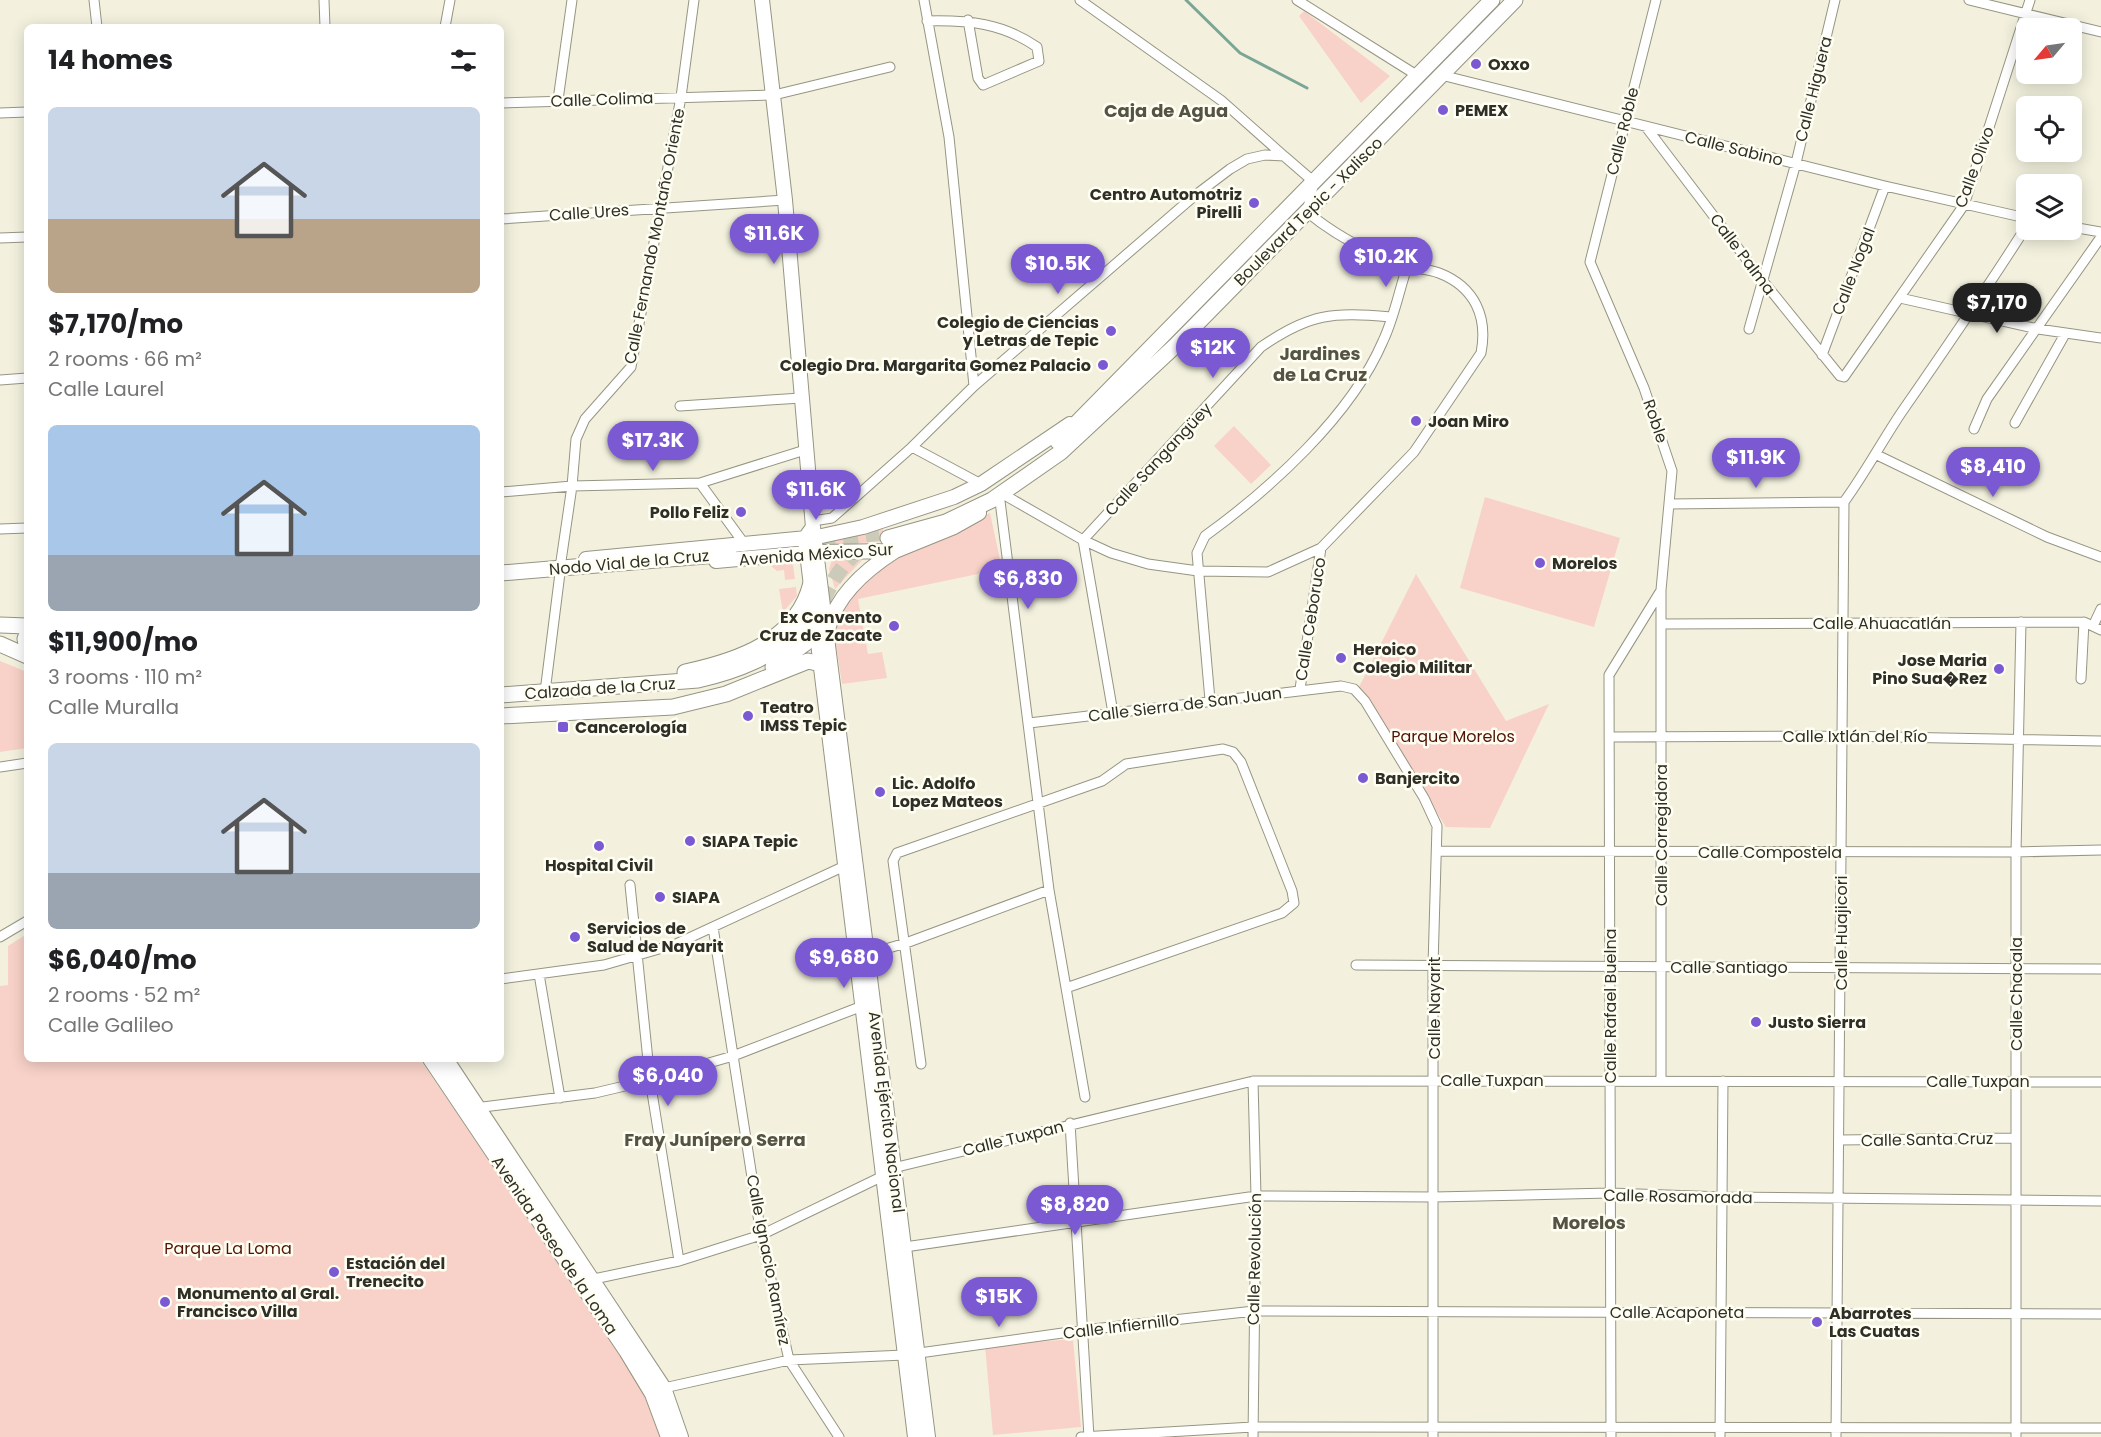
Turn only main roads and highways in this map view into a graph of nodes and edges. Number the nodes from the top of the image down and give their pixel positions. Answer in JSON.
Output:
{"nodes":[{"id":1,"x":762,"y":0,"type":"edge"},
{"id":2,"x":1492,"y":0,"type":"edge"},
{"id":3,"x":1515,"y":0,"type":"edge"},
{"id":4,"x":1093,"y":415,"type":"junction"},
{"id":5,"x":812,"y":538,"type":"junction"},
{"id":6,"x":889,"y":540,"type":"junction"},
{"id":7,"x":729,"y":554,"type":"tunnel mouth"},
{"id":8,"x":561,"y":567,"type":"junction"},
{"id":9,"x":528,"y":570,"type":"junction"},
{"id":10,"x":504,"y":573,"type":"edge"},
{"id":11,"x":810,"y":584,"type":"junction"},
{"id":12,"x":0,"y":625,"type":"edge"},
{"id":13,"x":24,"y":626,"type":"edge"},
{"id":14,"x":828,"y":631,"type":"junction"},
{"id":15,"x":0,"y":644,"type":"edge"},
{"id":16,"x":24,"y":655,"type":"edge"},
{"id":17,"x":820,"y":664,"type":"junction"},
{"id":18,"x":602,"y":686,"type":"junction"},
{"id":19,"x":504,"y":695,"type":"edge"},
{"id":20,"x":642,"y":708,"type":"junction"},
{"id":21,"x":504,"y":716,"type":"edge"},
{"id":22,"x":851,"y":863,"type":"junction"},
{"id":23,"x":433,"y":1062,"type":"edge"},
{"id":24,"x":448,"y":1062,"type":"edge"},
{"id":25,"x":472,"y":1109,"type":"junction"},
{"id":26,"x":584,"y":1280,"type":"junction"},
{"id":27,"x":911,"y":1355,"type":"junction"},
{"id":28,"x":668,"y":1437,"type":"edge"},
{"id":29,"x":681,"y":1437,"type":"edge"},
{"id":30,"x":915,"y":1437,"type":"edge"},
{"id":31,"x":928,"y":1437,"type":"edge"}],
"edges":[{"from":1,"to":5,"type":"main road"},
{"from":2,"to":4,"type":"main road","name":"Boulevard Tepic - Xalisco"},
{"from":3,"to":4,"type":"main road","name":"Boulevard Tepic - Xalisco"},
{"from":4,"to":5,"type":"main road","name":"Avenida México Sur"},
{"from":4,"to":6,"type":"main road"},
{"from":4,"to":6,"type":"main road","name":"Avenida México Sur"},
{"from":5,"to":6,"type":"main road","name":"Avenida México Sur"},
{"from":5,"to":8,"type":"main road","name":"Avenida México Sur"},
{"from":5,"to":8,"type":"main road","name":"Avenida México Sur"},
{"from":5,"to":11,"type":"main road","name":"Avenida Ejército Nacional"},
{"from":5,"to":14,"type":"main road","name":"Avenida Ejército Nacional"},
{"from":6,"to":14,"type":"main road"},
{"from":7,"to":9,"type":"main road","name":"Nodo Vial de la Cruz"},
{"from":8,"to":9,"type":"main road","name":"Avenida México Sur"},
{"from":9,"to":10,"type":"main road","name":"Avenida México Sur"},
{"from":11,"to":17,"type":"main road","name":"Avenida Ejército Nacional"},
{"from":11,"to":18,"type":"main road"},
{"from":12,"to":13,"type":"main road"},
{"from":14,"to":22,"type":"main road","name":"Avenida Ejército Nacional"},
{"from":15,"to":16,"type":"main road"},
{"from":17,"to":20,"type":"main road"},
{"from":17,"to":22,"type":"main road","name":"Avenida Ejército Nacional"},
{"from":18,"to":19,"type":"main road","name":"Calzada de la Cruz"},
{"from":18,"to":20,"type":"main road","name":"Calzada de la Cruz"},
{"from":20,"to":21,"type":"main road","name":"Calzada de la Cruz"},
{"from":22,"to":27,"type":"main road","name":"Avenida Ejército Nacional"},
{"from":23,"to":25,"type":"main road","name":"Avenida Paseo de la Loma"},
{"from":24,"to":25,"type":"main road","name":"Avenida Paseo de la Loma"},
{"from":25,"to":26,"type":"main road","name":"Avenida Paseo de la Loma"},
{"from":26,"to":28,"type":"main road","name":"Avenida Paseo de la Loma"},
{"from":26,"to":29,"type":"main road","name":"Avenida Paseo de la Loma"},
{"from":27,"to":30,"type":"main road","name":"Avenida Ejército Nacional"},
{"from":27,"to":31,"type":"main road","name":"Avenida Ejército Nacional"}]}
